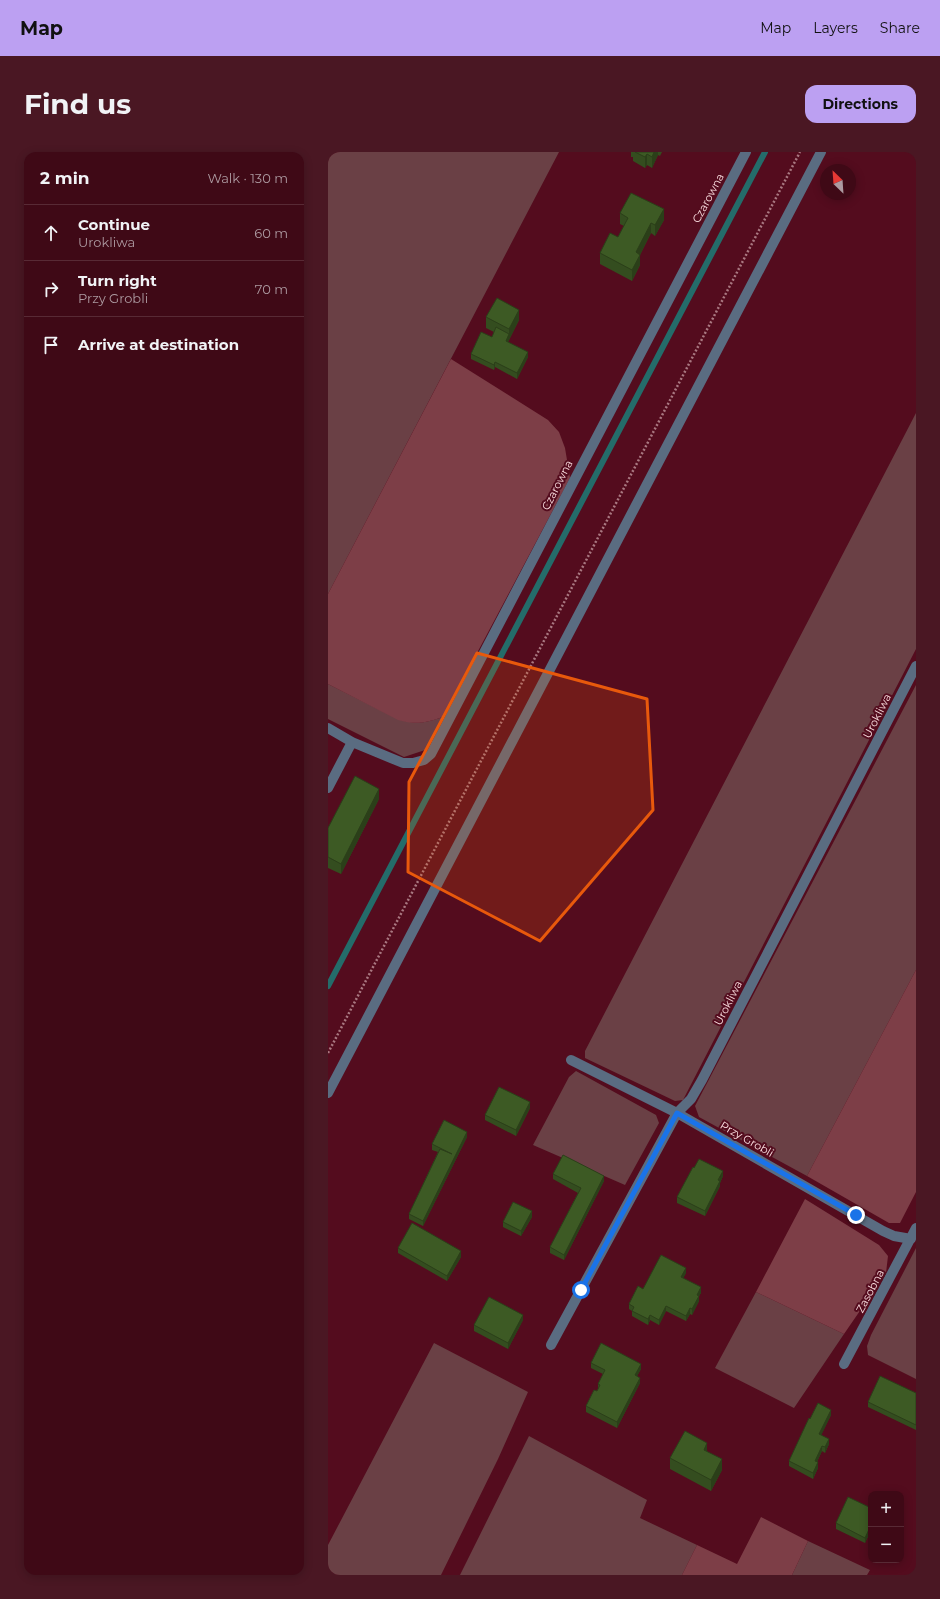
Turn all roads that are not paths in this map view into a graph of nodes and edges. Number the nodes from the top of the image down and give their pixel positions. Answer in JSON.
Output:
{"nodes":[{"id":1,"x":746,"y":152,"type":"edge"},
{"id":2,"x":821,"y":152,"type":"edge"},
{"id":3,"x":916,"y":666,"type":"edge"},
{"id":4,"x":328,"y":728,"type":"edge"},
{"id":5,"x":352,"y":742,"type":"junction"},
{"id":6,"x":328,"y":788,"type":"edge"},
{"id":7,"x":571,"y":1060,"type":"dead end"},
{"id":8,"x":328,"y":1093,"type":"edge"},
{"id":9,"x":677,"y":1113,"type":"junction"},
{"id":10,"x":916,"y":1228,"type":"edge"},
{"id":11,"x":911,"y":1239,"type":"junction"},
{"id":12,"x":551,"y":1345,"type":"dead end"},
{"id":13,"x":844,"y":1364,"type":"dead end"}],
"edges":[{"from":1,"to":5,"type":"street","name":"Czarowna"},
{"from":2,"to":8,"type":"street"},
{"from":3,"to":9,"type":"street","name":"Urokliwa"},
{"from":4,"to":5,"type":"street","name":"Czarowna"},
{"from":5,"to":6,"type":"street"},
{"from":7,"to":9,"type":"street","name":"Przy Grobli"},
{"from":9,"to":11,"type":"street","name":"Przy Grobli"},
{"from":9,"to":12,"type":"street","name":"Urokliwa"},
{"from":10,"to":11,"type":"street","name":"Zasobna"},
{"from":11,"to":13,"type":"street","name":"Zasobna"}]}
